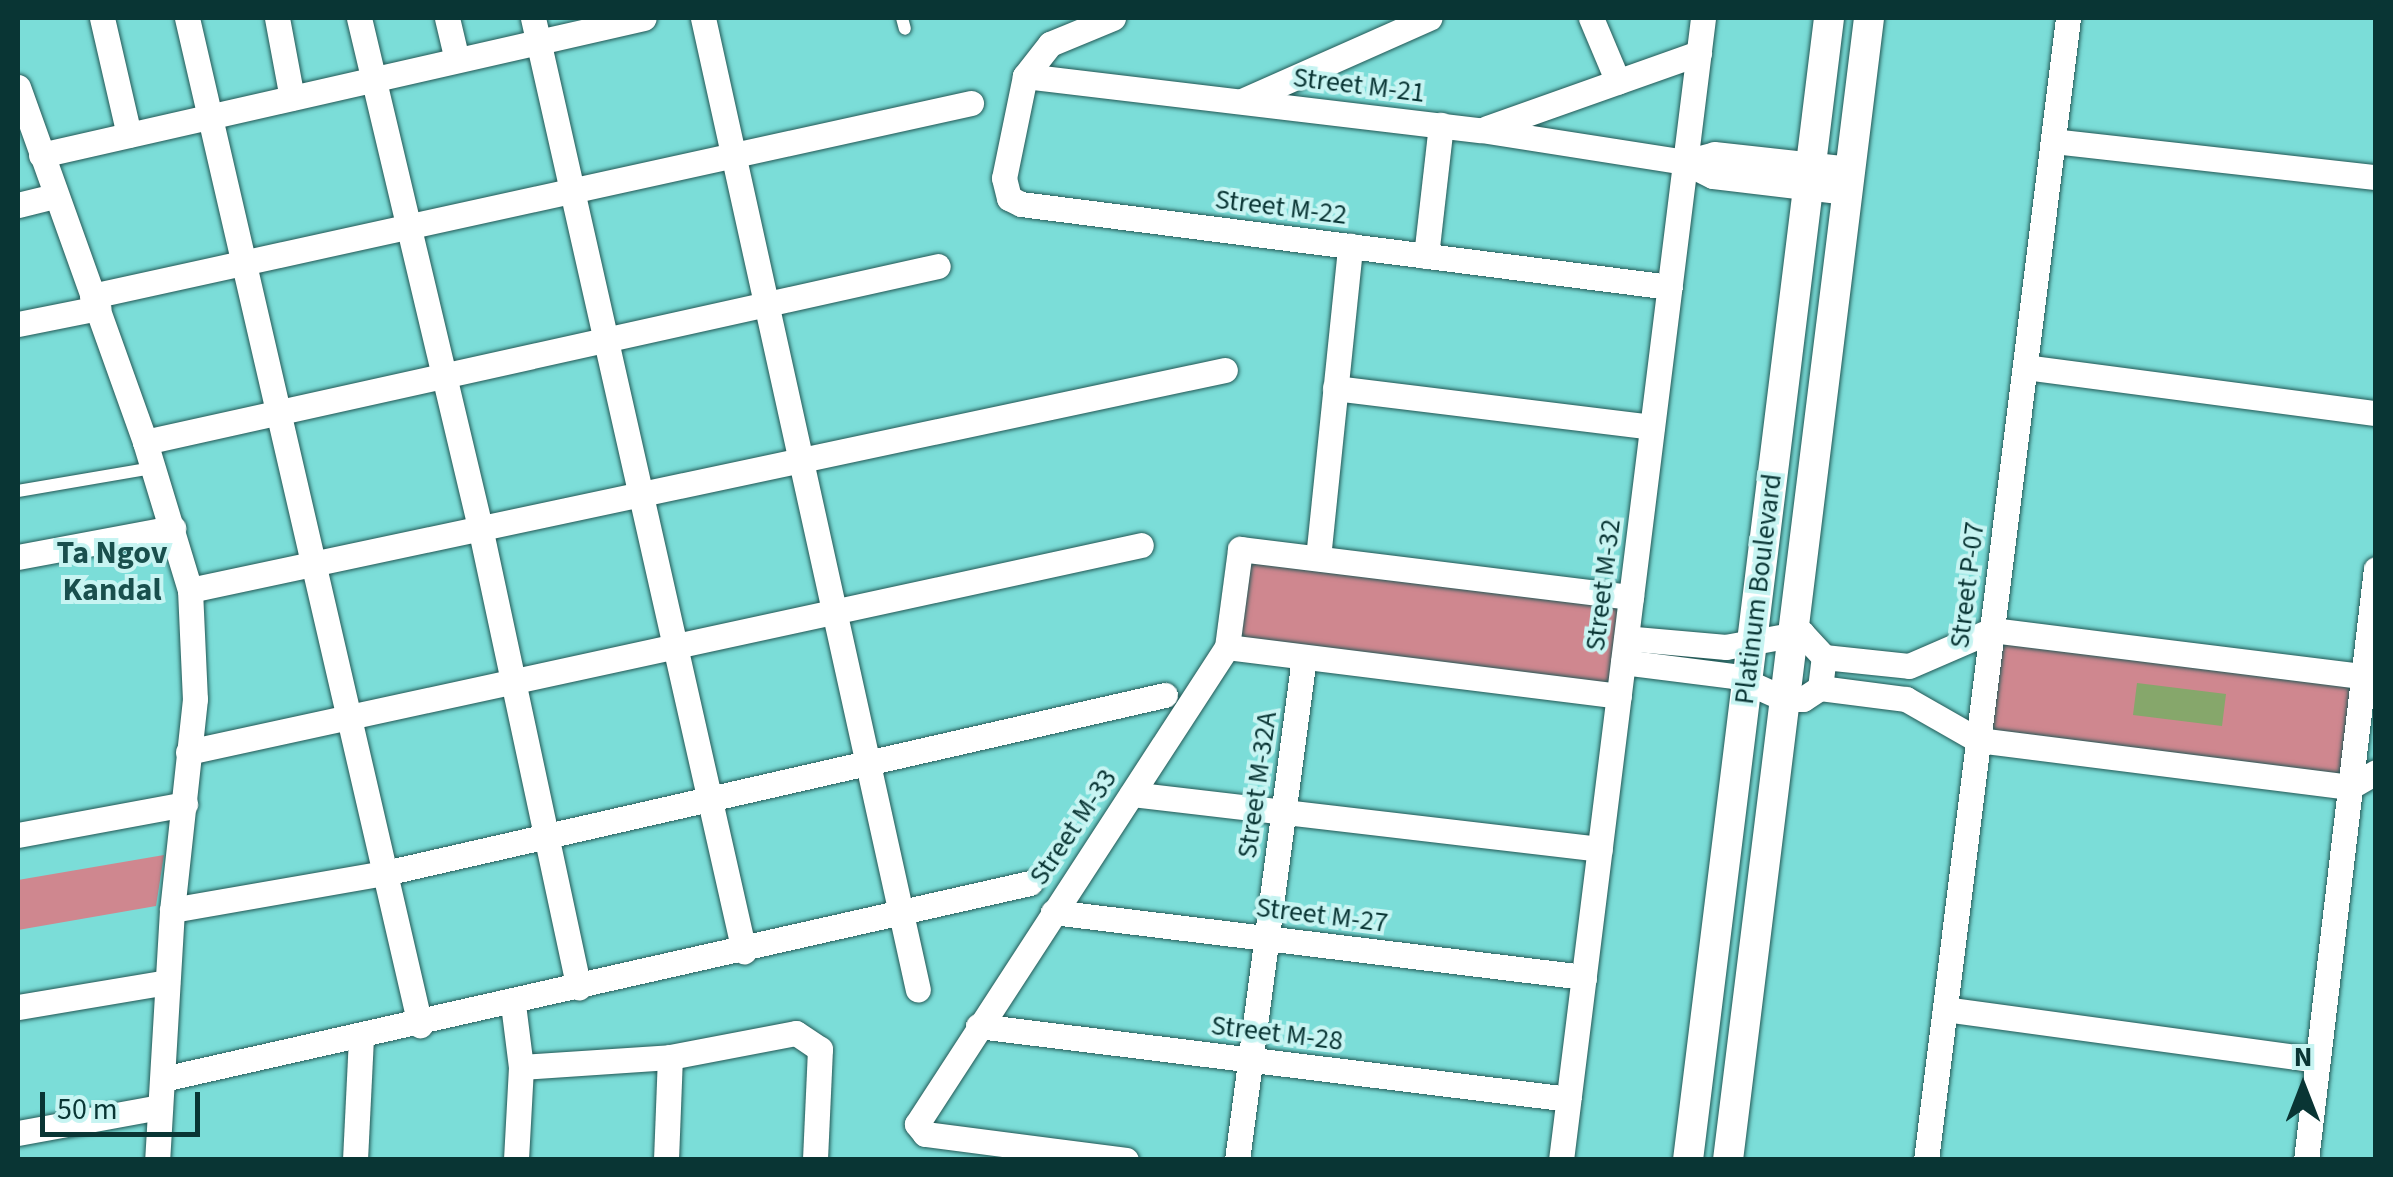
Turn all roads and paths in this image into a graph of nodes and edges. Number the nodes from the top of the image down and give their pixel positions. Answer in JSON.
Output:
{"nodes":[{"id":1,"x":102,"y":18,"type":"edge"},
{"id":2,"x":187,"y":18,"type":"edge"},
{"id":3,"x":277,"y":18,"type":"edge"},
{"id":4,"x":359,"y":18,"type":"edge"},
{"id":5,"x":447,"y":18,"type":"edge"},
{"id":6,"x":644,"y":18,"type":"edge"},
{"id":7,"x":702,"y":18,"type":"edge"},
{"id":8,"x":1113,"y":18,"type":"edge"},
{"id":9,"x":1429,"y":18,"type":"edge"},
{"id":10,"x":1591,"y":18,"type":"edge"},
{"id":11,"x":1703,"y":18,"type":"edge"},
{"id":12,"x":1829,"y":18,"type":"edge"},
{"id":13,"x":1869,"y":18,"type":"edge"},
{"id":14,"x":2068,"y":18,"type":"edge"},
{"id":15,"x":613,"y":21,"type":"edge"},
{"id":16,"x":536,"y":30,"type":"edge"},
{"id":17,"x":1699,"y":53,"type":"junction"},
{"id":18,"x":457,"y":60,"type":"junction"},
{"id":19,"x":1025,"y":76,"type":"junction"},
{"id":20,"x":375,"y":78,"type":"junction"},
{"id":21,"x":1618,"y":82,"type":"junction"},
{"id":22,"x":18,"y":87,"type":"edge"},
{"id":23,"x":292,"y":98,"type":"junction"},
{"id":24,"x":1241,"y":101,"type":"junction"},
{"id":25,"x":971,"y":104,"type":"dead end"},
{"id":26,"x":210,"y":116,"type":"junction"},
{"id":27,"x":1441,"y":125,"type":"junction"},
{"id":28,"x":1481,"y":130,"type":"junction"},
{"id":29,"x":128,"y":135,"type":"junction"},
{"id":30,"x":2053,"y":141,"type":"junction"},
{"id":31,"x":41,"y":155,"type":"junction"},
{"id":32,"x":734,"y":157,"type":"junction"},
{"id":33,"x":1685,"y":162,"type":"junction"},
{"id":34,"x":1809,"y":176,"type":"junction"},
{"id":35,"x":2376,"y":177,"type":"edge"},
{"id":36,"x":1848,"y":181,"type":"junction"},
{"id":37,"x":573,"y":193,"type":"junction"},
{"id":38,"x":54,"y":196,"type":"junction"},
{"id":39,"x":18,"y":205,"type":"edge"},
{"id":40,"x":410,"y":228,"type":"junction"},
{"id":41,"x":1350,"y":246,"type":"junction"},
{"id":42,"x":1426,"y":256,"type":"junction"},
{"id":43,"x":245,"y":266,"type":"junction"},
{"id":44,"x":938,"y":266,"type":"dead end"},
{"id":45,"x":1670,"y":287,"type":"junction"},
{"id":46,"x":95,"y":302,"type":"junction"},
{"id":47,"x":766,"y":305,"type":"junction"},
{"id":48,"x":18,"y":324,"type":"edge"},
{"id":49,"x":606,"y":342,"type":"junction"},
{"id":50,"x":2024,"y":367,"type":"junction"},
{"id":51,"x":1225,"y":370,"type":"dead end"},
{"id":52,"x":446,"y":377,"type":"junction"},
{"id":53,"x":1335,"y":388,"type":"junction"},
{"id":54,"x":2376,"y":413,"type":"edge"},
{"id":55,"x":279,"y":416,"type":"junction"},
{"id":56,"x":1652,"y":427,"type":"junction"},
{"id":57,"x":145,"y":442,"type":"junction"},
{"id":58,"x":801,"y":460,"type":"junction"},
{"id":59,"x":153,"y":468,"type":"junction"},
{"id":60,"x":18,"y":491,"type":"edge"},
{"id":61,"x":641,"y":494,"type":"junction"},
{"id":62,"x":480,"y":527,"type":"junction"},
{"id":63,"x":174,"y":528,"type":"junction"},
{"id":64,"x":1141,"y":545,"type":"dead end"},
{"id":65,"x":18,"y":557,"type":"edge"},
{"id":66,"x":1318,"y":558,"type":"junction"},
{"id":67,"x":314,"y":564,"type":"junction"},
{"id":68,"x":2376,"y":570,"type":"edge"},
{"id":69,"x":190,"y":590,"type":"junction"},
{"id":70,"x":1631,"y":597,"type":"junction"},
{"id":71,"x":834,"y":612,"type":"junction"},
{"id":72,"x":1992,"y":630,"type":"junction"},
{"id":73,"x":1793,"y":632,"type":"junction"},
{"id":74,"x":1752,"y":643,"type":"junction"},
{"id":75,"x":675,"y":647,"type":"junction"},
{"id":76,"x":1228,"y":648,"type":"junction"},
{"id":77,"x":1625,"y":650,"type":"junction"},
{"id":78,"x":1304,"y":657,"type":"junction"},
{"id":79,"x":1824,"y":657,"type":"junction"},
{"id":80,"x":1909,"y":666,"type":"junction"},
{"id":81,"x":513,"y":680,"type":"junction"},
{"id":82,"x":1747,"y":682,"type":"junction"},
{"id":83,"x":2369,"y":683,"type":"edge"},
{"id":84,"x":1820,"y":688,"type":"junction"},
{"id":85,"x":1165,"y":694,"type":"dead end"},
{"id":86,"x":1619,"y":696,"type":"junction"},
{"id":87,"x":1785,"y":699,"type":"junction"},
{"id":88,"x":1906,"y":699,"type":"junction"},
{"id":89,"x":349,"y":718,"type":"junction"},
{"id":90,"x":1978,"y":740,"type":"junction"},
{"id":91,"x":188,"y":752,"type":"junction"},
{"id":92,"x":868,"y":762,"type":"junction"},
{"id":93,"x":2376,"y":772,"type":"edge"},
{"id":94,"x":2350,"y":787,"type":"junction"},
{"id":95,"x":1132,"y":794,"type":"junction"},
{"id":96,"x":710,"y":799,"type":"junction"},
{"id":97,"x":185,"y":804,"type":"junction"},
{"id":98,"x":1284,"y":812,"type":"junction"},
{"id":99,"x":18,"y":835,"type":"edge"},
{"id":100,"x":546,"y":835,"type":"junction"},
{"id":101,"x":1600,"y":850,"type":"junction"},
{"id":102,"x":385,"y":873,"type":"junction"},
{"id":103,"x":1030,"y":882,"type":"dead end"},
{"id":104,"x":172,"y":910,"type":"junction"},
{"id":105,"x":1053,"y":912,"type":"junction"},
{"id":106,"x":902,"y":914,"type":"junction"},
{"id":107,"x":1266,"y":938,"type":"junction"},
{"id":108,"x":744,"y":951,"type":"junction"},
{"id":109,"x":1584,"y":977,"type":"junction"},
{"id":110,"x":168,"y":982,"type":"junction"},
{"id":111,"x":579,"y":987,"type":"junction"},
{"id":112,"x":918,"y":990,"type":"dead end"},
{"id":113,"x":513,"y":1004,"type":"junction"},
{"id":114,"x":18,"y":1007,"type":"edge"},
{"id":115,"x":1945,"y":1009,"type":"junction"},
{"id":116,"x":420,"y":1025,"type":"junction"},
{"id":117,"x":978,"y":1026,"type":"junction"},
{"id":118,"x":360,"y":1038,"type":"junction"},
{"id":119,"x":670,"y":1058,"type":"junction"},
{"id":120,"x":1250,"y":1060,"type":"junction"},
{"id":121,"x":2318,"y":1060,"type":"junction"},
{"id":122,"x":520,"y":1067,"type":"junction"},
{"id":123,"x":163,"y":1079,"type":"junction"},
{"id":124,"x":1569,"y":1099,"type":"junction"},
{"id":125,"x":160,"y":1107,"type":"junction"},
{"id":126,"x":18,"y":1133,"type":"edge"},
{"id":127,"x":1032,"y":1154,"type":"edge"},
{"id":128,"x":157,"y":1160,"type":"edge"},
{"id":129,"x":355,"y":1160,"type":"edge"},
{"id":130,"x":516,"y":1160,"type":"edge"},
{"id":131,"x":666,"y":1160,"type":"edge"},
{"id":132,"x":815,"y":1160,"type":"edge"},
{"id":133,"x":1126,"y":1160,"type":"edge"},
{"id":134,"x":1236,"y":1160,"type":"edge"},
{"id":135,"x":1561,"y":1160,"type":"edge"},
{"id":136,"x":1688,"y":1160,"type":"edge"},
{"id":137,"x":1728,"y":1160,"type":"edge"},
{"id":138,"x":1926,"y":1160,"type":"edge"},
{"id":139,"x":2306,"y":1160,"type":"edge"}],
"edges":[{"from":1,"to":29,"type":"street"},
{"from":2,"to":26,"type":"street"},
{"from":3,"to":23,"type":"street"},
{"from":4,"to":20,"type":"street"},
{"from":5,"to":18,"type":"street"},
{"from":6,"to":15,"type":"street"},
{"from":7,"to":32,"type":"street"},
{"from":8,"to":19,"type":"street"},
{"from":9,"to":24,"type":"street"},
{"from":10,"to":21,"type":"street"},
{"from":11,"to":17,"type":"street","name":"Street M-32"},
{"from":12,"to":34,"type":"street","name":"Platinum Boulevard"},
{"from":13,"to":36,"type":"street","name":"Platinum Boulevard"},
{"from":14,"to":30,"type":"street","name":"Street P-07"},
{"from":15,"to":16,"type":"street"},
{"from":16,"to":18,"type":"street"},
{"from":16,"to":37,"type":"street"},
{"from":17,"to":21,"type":"street"},
{"from":17,"to":33,"type":"street","name":"Street M-32"},
{"from":18,"to":20,"type":"street"},
{"from":19,"to":24,"type":"street","name":"Street M-21"},
{"from":19,"to":41,"type":"street","name":"Street M-22"},
{"from":20,"to":23,"type":"street"},
{"from":20,"to":40,"type":"street"},
{"from":21,"to":28,"type":"street"},
{"from":22,"to":31,"type":"street"},
{"from":23,"to":26,"type":"street"},
{"from":24,"to":27,"type":"street","name":"Street M-21"},
{"from":25,"to":32,"type":"street"},
{"from":26,"to":29,"type":"street"},
{"from":26,"to":43,"type":"street"},
{"from":27,"to":28,"type":"street","name":"Street M-21"},
{"from":27,"to":42,"type":"street"},
{"from":28,"to":33,"type":"street","name":"Street M-21"},
{"from":29,"to":31,"type":"street"},
{"from":30,"to":35,"type":"street"},
{"from":30,"to":50,"type":"street","name":"Street P-07"},
{"from":31,"to":38,"type":"street"},
{"from":32,"to":37,"type":"street"},
{"from":32,"to":47,"type":"street"},
{"from":33,"to":34,"type":"street","name":"Street M-21"},
{"from":33,"to":45,"type":"street","name":"Street M-32"},
{"from":34,"to":36,"type":"street","name":"Street M-21"},
{"from":34,"to":74,"type":"street","name":"Platinum Boulevard"},
{"from":36,"to":73,"type":"street","name":"Platinum Boulevard"},
{"from":37,"to":40,"type":"street"},
{"from":37,"to":49,"type":"street"},
{"from":38,"to":39,"type":"street"},
{"from":38,"to":46,"type":"street"},
{"from":40,"to":43,"type":"street"},
{"from":40,"to":52,"type":"street"},
{"from":41,"to":42,"type":"street","name":"Street M-22"},
{"from":41,"to":53,"type":"street"},
{"from":42,"to":45,"type":"street","name":"Street M-22"},
{"from":43,"to":46,"type":"street"},
{"from":43,"to":55,"type":"street"},
{"from":44,"to":47,"type":"street"},
{"from":45,"to":56,"type":"street","name":"Street M-32"},
{"from":46,"to":48,"type":"street"},
{"from":46,"to":57,"type":"street"},
{"from":47,"to":49,"type":"street"},
{"from":47,"to":58,"type":"street"},
{"from":49,"to":52,"type":"street"},
{"from":49,"to":61,"type":"street"},
{"from":50,"to":54,"type":"street"},
{"from":50,"to":72,"type":"street","name":"Street P-07"},
{"from":51,"to":58,"type":"street"},
{"from":52,"to":55,"type":"street"},
{"from":52,"to":62,"type":"street"},
{"from":53,"to":56,"type":"street"},
{"from":53,"to":66,"type":"street"},
{"from":55,"to":57,"type":"street"},
{"from":55,"to":67,"type":"street"},
{"from":56,"to":70,"type":"street","name":"Street M-32"},
{"from":57,"to":59,"type":"street"},
{"from":58,"to":61,"type":"street"},
{"from":58,"to":71,"type":"street"},
{"from":59,"to":60,"type":"lane"},
{"from":59,"to":63,"type":"street"},
{"from":61,"to":62,"type":"street"},
{"from":61,"to":75,"type":"street"},
{"from":62,"to":67,"type":"street"},
{"from":62,"to":81,"type":"street"},
{"from":63,"to":65,"type":"street"},
{"from":63,"to":69,"type":"street"},
{"from":64,"to":71,"type":"street"},
{"from":66,"to":70,"type":"street"},
{"from":66,"to":76,"type":"street","name":"Street M-33"},
{"from":67,"to":69,"type":"street"},
{"from":67,"to":89,"type":"street"},
{"from":68,"to":83,"type":"street"},
{"from":69,"to":91,"type":"street"},
{"from":70,"to":77,"type":"street","name":"Street M-32"},
{"from":71,"to":75,"type":"street"},
{"from":71,"to":92,"type":"street"},
{"from":72,"to":80,"type":"street"},
{"from":72,"to":83,"type":"street"},
{"from":72,"to":90,"type":"street","name":"Street P-07"},
{"from":73,"to":74,"type":"street"},
{"from":73,"to":79,"type":"street"},
{"from":73,"to":87,"type":"street","name":"Platinum Boulevard"},
{"from":74,"to":77,"type":"street"},
{"from":74,"to":82,"type":"street","name":"Platinum Boulevard"},
{"from":75,"to":81,"type":"street"},
{"from":75,"to":96,"type":"street"},
{"from":76,"to":78,"type":"street"},
{"from":76,"to":95,"type":"street","name":"Street M-33"},
{"from":77,"to":82,"type":"street"},
{"from":77,"to":86,"type":"street","name":"Street M-32"},
{"from":78,"to":86,"type":"street"},
{"from":78,"to":98,"type":"street","name":"Street M-32A"},
{"from":79,"to":80,"type":"street"},
{"from":79,"to":84,"type":"street"},
{"from":80,"to":88,"type":"street"},
{"from":81,"to":89,"type":"street"},
{"from":81,"to":100,"type":"street"},
{"from":82,"to":87,"type":"street"},
{"from":82,"to":136,"type":"street","name":"Platinum Boulevard"},
{"from":83,"to":94,"type":"street"},
{"from":84,"to":87,"type":"street"},
{"from":84,"to":88,"type":"street"},
{"from":85,"to":92,"type":"street"},
{"from":86,"to":101,"type":"street","name":"Street M-32"},
{"from":87,"to":137,"type":"street","name":"Platinum Boulevard"},
{"from":88,"to":90,"type":"street"},
{"from":89,"to":91,"type":"street"},
{"from":89,"to":102,"type":"street"},
{"from":90,"to":94,"type":"street"},
{"from":90,"to":115,"type":"street","name":"Street P-07"},
{"from":91,"to":97,"type":"street"},
{"from":92,"to":96,"type":"street"},
{"from":92,"to":106,"type":"street"},
{"from":93,"to":94,"type":"street"},
{"from":94,"to":121,"type":"street"},
{"from":95,"to":98,"type":"street"},
{"from":95,"to":105,"type":"street","name":"Street M-33"},
{"from":96,"to":100,"type":"street"},
{"from":96,"to":108,"type":"street"},
{"from":97,"to":99,"type":"street"},
{"from":97,"to":104,"type":"street"},
{"from":98,"to":101,"type":"street"},
{"from":98,"to":107,"type":"street","name":"Street M-32A"},
{"from":100,"to":102,"type":"street"},
{"from":100,"to":111,"type":"street"},
{"from":101,"to":109,"type":"street","name":"Street M-32"},
{"from":102,"to":104,"type":"street"},
{"from":102,"to":116,"type":"street"},
{"from":103,"to":106,"type":"street"},
{"from":104,"to":110,"type":"street"},
{"from":105,"to":107,"type":"street","name":"Street M-27"},
{"from":105,"to":117,"type":"street","name":"Street M-33"},
{"from":106,"to":108,"type":"street"},
{"from":106,"to":112,"type":"street"},
{"from":107,"to":109,"type":"street","name":"Street M-27"},
{"from":107,"to":120,"type":"street","name":"Street M-32A"},
{"from":108,"to":111,"type":"street"},
{"from":109,"to":124,"type":"street","name":"Street M-32"},
{"from":110,"to":114,"type":"street"},
{"from":110,"to":123,"type":"street"},
{"from":111,"to":113,"type":"street"},
{"from":113,"to":116,"type":"street"},
{"from":113,"to":122,"type":"street"},
{"from":115,"to":121,"type":"street"},
{"from":115,"to":138,"type":"street","name":"Street P-07"},
{"from":116,"to":118,"type":"street"},
{"from":117,"to":120,"type":"street","name":"Street M-28"},
{"from":117,"to":127,"type":"street","name":"Street M-33"},
{"from":118,"to":123,"type":"street"},
{"from":118,"to":129,"type":"street"},
{"from":119,"to":122,"type":"street"},
{"from":119,"to":131,"type":"street"},
{"from":119,"to":132,"type":"street"},
{"from":120,"to":124,"type":"street","name":"Street M-28"},
{"from":120,"to":134,"type":"street","name":"Street M-32A"},
{"from":121,"to":139,"type":"street"},
{"from":122,"to":130,"type":"street"},
{"from":123,"to":125,"type":"street"},
{"from":124,"to":135,"type":"street","name":"Street M-32"},
{"from":125,"to":126,"type":"street"},
{"from":125,"to":128,"type":"street"},
{"from":127,"to":133,"type":"street"}]}
